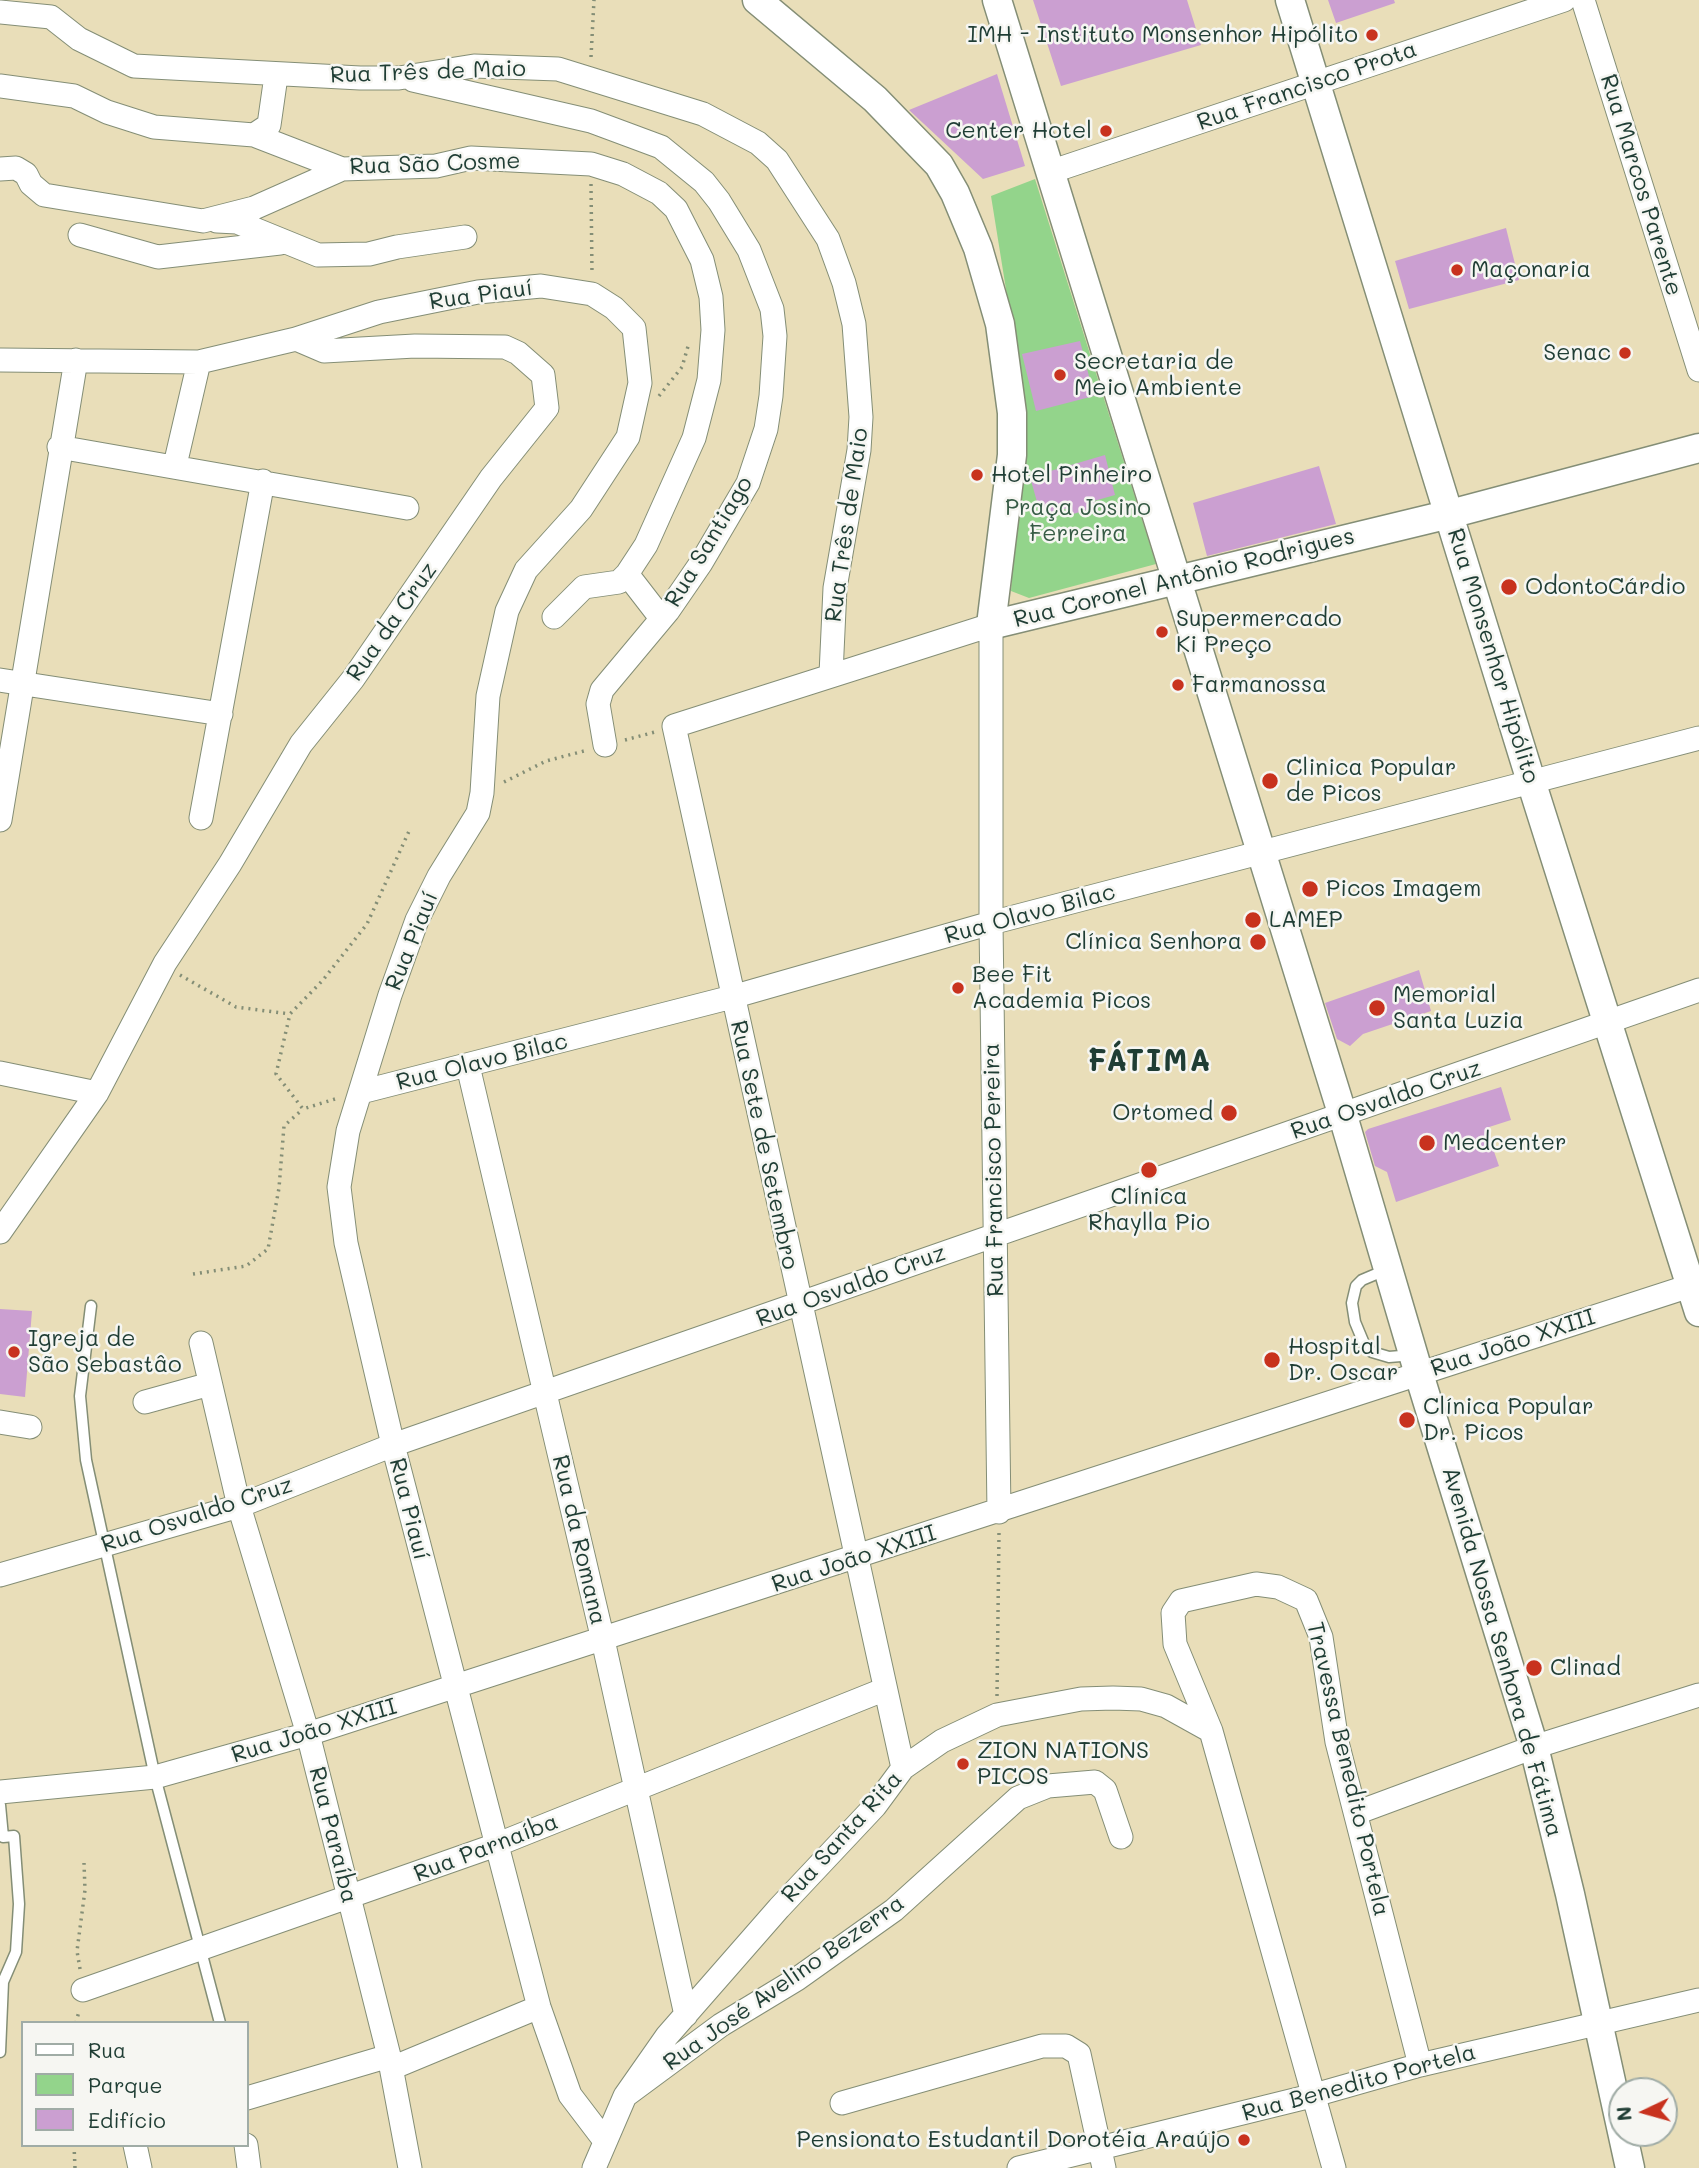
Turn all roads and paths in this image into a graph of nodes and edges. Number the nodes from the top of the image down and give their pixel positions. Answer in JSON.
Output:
{"nodes":[{"id":1,"x":594,"y":0,"type":"edge"},
{"id":2,"x":757,"y":0,"type":"edge"},
{"id":3,"x":998,"y":0,"type":"edge"},
{"id":4,"x":1290,"y":0,"type":"edge"},
{"id":5,"x":1564,"y":0,"type":"edge"},
{"id":6,"x":1583,"y":0,"type":"edge"},
{"id":7,"x":0,"y":12,"type":"edge"},
{"id":8,"x":276,"y":76,"type":"junction"},
{"id":9,"x":590,"y":77,"type":"junction"},
{"id":10,"x":399,"y":78,"type":"junction"},
{"id":11,"x":1316,"y":83,"type":"junction"},
{"id":12,"x":0,"y":86,"type":"edge"},
{"id":13,"x":254,"y":135,"type":"junction"},
{"id":14,"x":0,"y":169,"type":"edge"},
{"id":15,"x":342,"y":169,"type":"junction"},
{"id":16,"x":1050,"y":172,"type":"junction"},
{"id":17,"x":203,"y":221,"type":"junction"},
{"id":18,"x":80,"y":235,"type":"dead end"},
{"id":19,"x":465,"y":237,"type":"dead end"},
{"id":20,"x":283,"y":243,"type":"junction"},
{"id":21,"x":296,"y":340,"type":"junction"},
{"id":22,"x":690,"y":341,"type":"dead end"},
{"id":23,"x":0,"y":360,"type":"edge"},
{"id":24,"x":76,"y":360,"type":"junction"},
{"id":25,"x":199,"y":362,"type":"junction"},
{"id":26,"x":1699,"y":370,"type":"edge"},
{"id":27,"x":656,"y":400,"type":"dead end"},
{"id":28,"x":59,"y":447,"type":"junction"},
{"id":29,"x":1699,"y":448,"type":"edge"},
{"id":30,"x":174,"y":465,"type":"junction"},
{"id":31,"x":263,"y":481,"type":"junction"},
{"id":32,"x":407,"y":508,"type":"dead end"},
{"id":33,"x":1450,"y":514,"type":"junction"},
{"id":34,"x":626,"y":574,"type":"junction"},
{"id":35,"x":1176,"y":582,"type":"junction"},
{"id":36,"x":554,"y":617,"type":"dead end"},
{"id":37,"x":661,"y":618,"type":"junction"},
{"id":38,"x":991,"y":625,"type":"junction"},
{"id":39,"x":831,"y":674,"type":"junction"},
{"id":40,"x":10,"y":681,"type":"edge"},
{"id":41,"x":221,"y":714,"type":"junction"},
{"id":42,"x":674,"y":726,"type":"junction"},
{"id":43,"x":1699,"y":738,"type":"edge"},
{"id":44,"x":605,"y":745,"type":"junction"},
{"id":45,"x":1531,"y":781,"type":"junction"},
{"id":46,"x":482,"y":793,"type":"junction"},
{"id":47,"x":201,"y":818,"type":"dead end"},
{"id":48,"x":0,"y":820,"type":"edge"},
{"id":49,"x":410,"y":829,"type":"dead end"},
{"id":50,"x":1261,"y":853,"type":"junction"},
{"id":51,"x":991,"y":923,"type":"junction"},
{"id":52,"x":165,"y":963,"type":"junction"},
{"id":53,"x":1699,"y":990,"type":"edge"},
{"id":54,"x":732,"y":997,"type":"junction"},
{"id":55,"x":290,"y":1014,"type":"junction"},
{"id":56,"x":1607,"y":1023,"type":"junction"},
{"id":57,"x":468,"y":1066,"type":"junction"},
{"id":58,"x":0,"y":1073,"type":"edge"},
{"id":59,"x":361,"y":1092,"type":"junction"},
{"id":60,"x":97,"y":1093,"type":"junction"},
{"id":61,"x":303,"y":1109,"type":"junction"},
{"id":62,"x":1343,"y":1116,"type":"junction"},
{"id":63,"x":0,"y":1232,"type":"edge"},
{"id":64,"x":994,"y":1235,"type":"junction"},
{"id":65,"x":1388,"y":1269,"type":"junction"},
{"id":66,"x":193,"y":1274,"type":"dead end"},
{"id":67,"x":1696,"y":1294,"type":"edge"},
{"id":68,"x":800,"y":1305,"type":"junction"},
{"id":69,"x":91,"y":1306,"type":"dead end"},
{"id":70,"x":201,"y":1343,"type":"dead end"},
{"id":71,"x":1416,"y":1365,"type":"junction"},
{"id":72,"x":210,"y":1384,"type":"junction"},
{"id":73,"x":545,"y":1393,"type":"junction"},
{"id":74,"x":145,"y":1402,"type":"dead end"},
{"id":75,"x":0,"y":1422,"type":"edge"},
{"id":76,"x":30,"y":1427,"type":"dead end"},
{"id":77,"x":393,"y":1446,"type":"junction"},
{"id":78,"x":239,"y":1506,"type":"junction"},
{"id":79,"x":999,"y":1512,"type":"junction"},
{"id":80,"x":105,"y":1543,"type":"junction"},
{"id":81,"x":855,"y":1558,"type":"junction"},
{"id":82,"x":0,"y":1574,"type":"edge"},
{"id":83,"x":603,"y":1640,"type":"junction"},
{"id":84,"x":454,"y":1688,"type":"junction"},
{"id":85,"x":883,"y":1689,"type":"junction"},
{"id":86,"x":1699,"y":1695,"type":"edge"},
{"id":87,"x":997,"y":1715,"type":"junction"},
{"id":88,"x":1211,"y":1731,"type":"junction"},
{"id":89,"x":308,"y":1734,"type":"junction"},
{"id":90,"x":1534,"y":1747,"type":"junction"},
{"id":91,"x":903,"y":1768,"type":"junction"},
{"id":92,"x":155,"y":1777,"type":"junction"},
{"id":93,"x":635,"y":1789,"type":"junction"},
{"id":94,"x":0,"y":1792,"type":"edge"},
{"id":95,"x":0,"y":1805,"type":"edge"},
{"id":96,"x":1356,"y":1813,"type":"junction"},
{"id":97,"x":1121,"y":1837,"type":"dead end"},
{"id":98,"x":496,"y":1845,"type":"junction"},
{"id":99,"x":85,"y":1863,"type":"dead end"},
{"id":100,"x":349,"y":1899,"type":"junction"},
{"id":101,"x":200,"y":1950,"type":"junction"},
{"id":102,"x":83,"y":1990,"type":"junction"},
{"id":103,"x":1699,"y":2000,"type":"edge"},
{"id":104,"x":539,"y":2007,"type":"junction"},
{"id":105,"x":686,"y":2015,"type":"junction"},
{"id":106,"x":76,"y":2021,"type":"edge"},
{"id":107,"x":219,"y":2021,"type":"edge"},
{"id":108,"x":1597,"y":2024,"type":"junction"},
{"id":109,"x":0,"y":2052,"type":"edge"},
{"id":110,"x":390,"y":2062,"type":"junction"},
{"id":111,"x":1420,"y":2065,"type":"junction"},
{"id":112,"x":625,"y":2096,"type":"junction"},
{"id":113,"x":1311,"y":2096,"type":"junction"},
{"id":114,"x":248,"y":2098,"type":"edge"},
{"id":115,"x":842,"y":2103,"type":"dead end"},
{"id":116,"x":605,"y":2141,"type":"junction"},
{"id":117,"x":74,"y":2147,"type":"edge"},
{"id":118,"x":135,"y":2147,"type":"edge"},
{"id":119,"x":246,"y":2147,"type":"edge"},
{"id":120,"x":1102,"y":2159,"type":"edge"},
{"id":121,"x":75,"y":2168,"type":"edge"},
{"id":122,"x":140,"y":2168,"type":"edge"},
{"id":123,"x":249,"y":2168,"type":"edge"},
{"id":124,"x":410,"y":2168,"type":"edge"},
{"id":125,"x":594,"y":2168,"type":"edge"},
{"id":126,"x":1019,"y":2168,"type":"edge"},
{"id":127,"x":1334,"y":2168,"type":"edge"},
{"id":128,"x":1630,"y":2168,"type":"edge"}],
"edges":[{"from":1,"to":9,"type":"path"},
{"from":2,"to":38,"type":"street"},
{"from":3,"to":16,"type":"street"},
{"from":4,"to":11,"type":"street","name":"Rua Monsenhor Hipólito"},
{"from":5,"to":11,"type":"street","name":"Rua Francisco Prota"},
{"from":6,"to":26,"type":"street","name":"Rua Marcos Parente"},
{"from":7,"to":8,"type":"street","name":"Rua Três de Maio"},
{"from":8,"to":10,"type":"street","name":"Rua Três de Maio"},
{"from":8,"to":13,"type":"street"},
{"from":9,"to":10,"type":"street","name":"Rua Três de Maio"},
{"from":9,"to":39,"type":"street","name":"Rua Três de Maio"},
{"from":10,"to":37,"type":"street","name":"Rua Santiago"},
{"from":11,"to":16,"type":"street","name":"Rua Francisco Prota"},
{"from":11,"to":33,"type":"street","name":"Rua Monsenhor Hipólito"},
{"from":12,"to":13,"type":"street","name":"Rua São Cosme"},
{"from":13,"to":15,"type":"street","name":"Rua São Cosme"},
{"from":14,"to":17,"type":"street"},
{"from":15,"to":17,"type":"street"},
{"from":15,"to":34,"type":"street","name":"Rua São Cosme"},
{"from":16,"to":35,"type":"street"},
{"from":17,"to":20,"type":"street"},
{"from":18,"to":20,"type":"street"},
{"from":19,"to":20,"type":"street"},
{"from":21,"to":25,"type":"street","name":"Rua Piauí"},
{"from":21,"to":46,"type":"street","name":"Rua Piauí"},
{"from":21,"to":52,"type":"street","name":"Rua da Cruz"},
{"from":22,"to":27,"type":"path"},
{"from":23,"to":24,"type":"street","name":"Rua Piauí"},
{"from":24,"to":25,"type":"street","name":"Rua Piauí"},
{"from":24,"to":28,"type":"street"},
{"from":25,"to":30,"type":"street"},
{"from":28,"to":30,"type":"street"},
{"from":28,"to":40,"type":"street"},
{"from":29,"to":33,"type":"street","name":"Rua Coronel Antônio Rodrigues"},
{"from":30,"to":31,"type":"street"},
{"from":31,"to":32,"type":"street"},
{"from":31,"to":41,"type":"street"},
{"from":33,"to":35,"type":"street","name":"Rua Coronel Antônio Rodrigues"},
{"from":33,"to":45,"type":"street","name":"Rua Monsenhor Hipólito"},
{"from":34,"to":36,"type":"street"},
{"from":34,"to":37,"type":"street"},
{"from":35,"to":38,"type":"street","name":"Rua Coronel Antônio Rodrigues"},
{"from":35,"to":50,"type":"street","name":"Avenida Nossa Senhora de Fátima"},
{"from":37,"to":44,"type":"street","name":"Rua Santiago"},
{"from":38,"to":39,"type":"street","name":"Rua Coronel Antônio Rodrigues"},
{"from":38,"to":51,"type":"street","name":"Rua Francisco Pereira"},
{"from":39,"to":42,"type":"street","name":"Rua Coronel Antônio Rodrigues"},
{"from":40,"to":41,"type":"street"},
{"from":40,"to":48,"type":"street"},
{"from":41,"to":47,"type":"street"},
{"from":42,"to":44,"type":"path"},
{"from":42,"to":54,"type":"street","name":"Rua Sete de Setembro"},
{"from":43,"to":45,"type":"street","name":"Rua Olavo Bilac"},
{"from":44,"to":46,"type":"path"},
{"from":45,"to":50,"type":"street","name":"Rua Olavo Bilac"},
{"from":45,"to":56,"type":"street","name":"Rua Monsenhor Hipólito"},
{"from":46,"to":59,"type":"street","name":"Rua Piauí"},
{"from":49,"to":55,"type":"path"},
{"from":50,"to":51,"type":"street","name":"Rua Olavo Bilac"},
{"from":50,"to":62,"type":"street","name":"Avenida Nossa Senhora de Fátima"},
{"from":51,"to":54,"type":"street","name":"Rua Olavo Bilac"},
{"from":51,"to":64,"type":"street","name":"Rua Francisco Pereira"},
{"from":52,"to":55,"type":"path"},
{"from":52,"to":60,"type":"street","name":"Rua da Cruz"},
{"from":53,"to":56,"type":"street","name":"Rua Osvaldo Cruz"},
{"from":54,"to":57,"type":"street","name":"Rua Olavo Bilac"},
{"from":54,"to":68,"type":"street","name":"Rua Sete de Setembro"},
{"from":55,"to":61,"type":"path"},
{"from":56,"to":62,"type":"street","name":"Rua Osvaldo Cruz"},
{"from":56,"to":67,"type":"street","name":"Rua Monsenhor Hipólito"},
{"from":57,"to":59,"type":"street","name":"Rua Olavo Bilac"},
{"from":57,"to":73,"type":"street","name":"Rua da Romana"},
{"from":58,"to":60,"type":"street"},
{"from":59,"to":61,"type":"path"},
{"from":59,"to":77,"type":"street","name":"Rua Piauí"},
{"from":60,"to":63,"type":"street","name":"Rua da Cruz"},
{"from":61,"to":66,"type":"path"},
{"from":62,"to":64,"type":"street","name":"Rua Osvaldo Cruz"},
{"from":62,"to":65,"type":"street","name":"Avenida Nossa Senhora de Fátima"},
{"from":64,"to":68,"type":"street","name":"Rua Osvaldo Cruz"},
{"from":64,"to":79,"type":"street","name":"Rua Francisco Pereira"},
{"from":65,"to":71,"type":"street","name":"Avenida Nossa Senhora de Fátima"},
{"from":65,"to":71,"type":"lane"},
{"from":67,"to":71,"type":"street","name":"Rua João XXIII"},
{"from":68,"to":73,"type":"street","name":"Rua Osvaldo Cruz"},
{"from":68,"to":81,"type":"street","name":"Rua Sete de Setembro"},
{"from":69,"to":80,"type":"lane"},
{"from":70,"to":72,"type":"street","name":"Rua Paraíba"},
{"from":71,"to":79,"type":"street","name":"Rua João XXIII"},
{"from":71,"to":90,"type":"street","name":"Avenida Nossa Senhora de Fátima"},
{"from":72,"to":74,"type":"street"},
{"from":72,"to":78,"type":"street","name":"Rua Paraíba"},
{"from":73,"to":77,"type":"street","name":"Rua Osvaldo Cruz"},
{"from":73,"to":83,"type":"street","name":"Rua da Romana"},
{"from":75,"to":76,"type":"street"},
{"from":77,"to":78,"type":"street","name":"Rua Osvaldo Cruz"},
{"from":77,"to":84,"type":"street","name":"Rua Piauí"},
{"from":78,"to":80,"type":"street","name":"Rua Osvaldo Cruz"},
{"from":78,"to":89,"type":"street","name":"Rua Paraíba"},
{"from":79,"to":81,"type":"street","name":"Rua João XXIII"},
{"from":79,"to":87,"type":"path"},
{"from":80,"to":82,"type":"street","name":"Rua Osvaldo Cruz"},
{"from":80,"to":92,"type":"lane"},
{"from":81,"to":83,"type":"street","name":"Rua João XXIII"},
{"from":81,"to":85,"type":"street","name":"Rua Sete de Setembro"},
{"from":83,"to":84,"type":"street","name":"Rua João XXIII"},
{"from":83,"to":93,"type":"street","name":"Rua da Romana"},
{"from":84,"to":89,"type":"street","name":"Rua João XXIII"},
{"from":84,"to":98,"type":"street","name":"Rua Piauí"},
{"from":85,"to":91,"type":"street","name":"Rua Sete de Setembro"},
{"from":85,"to":93,"type":"street","name":"Rua Parnaíba"},
{"from":86,"to":90,"type":"street"},
{"from":87,"to":88,"type":"street","name":"Rua Santa Rita"},
{"from":87,"to":91,"type":"street","name":"Rua Santa Rita"},
{"from":88,"to":96,"type":"street","name":"Travessa Benedito Portela"},
{"from":88,"to":113,"type":"street"},
{"from":89,"to":92,"type":"street","name":"Rua João XXIII"},
{"from":89,"to":100,"type":"street","name":"Rua Paraíba"},
{"from":90,"to":96,"type":"street"},
{"from":90,"to":108,"type":"street","name":"Avenida Nossa Senhora de Fátima"},
{"from":91,"to":105,"type":"street","name":"Rua Santa Rita"},
{"from":92,"to":94,"type":"street","name":"Rua João XXIII"},
{"from":92,"to":101,"type":"lane"},
{"from":93,"to":98,"type":"street","name":"Rua Parnaíba"},
{"from":93,"to":105,"type":"street","name":"Rua da Romana"},
{"from":95,"to":109,"type":"lane"},
{"from":96,"to":111,"type":"street","name":"Travessa Benedito Portela"},
{"from":97,"to":112,"type":"street","name":"Rua José Avelino Bezerra"},
{"from":98,"to":100,"type":"street","name":"Rua Parnaíba"},
{"from":98,"to":104,"type":"street","name":"Rua Piauí"},
{"from":99,"to":102,"type":"path"},
{"from":100,"to":101,"type":"street","name":"Rua Parnaíba"},
{"from":100,"to":110,"type":"street","name":"Rua Paraíba"},
{"from":101,"to":102,"type":"street","name":"Rua Parnaíba"},
{"from":101,"to":107,"type":"lane"},
{"from":102,"to":106,"type":"path"},
{"from":103,"to":108,"type":"street","name":"Rua Benedito Portela"},
{"from":104,"to":110,"type":"street"},
{"from":104,"to":116,"type":"street","name":"Rua Piauí"},
{"from":105,"to":112,"type":"street","name":"Rua Santa Rita"},
{"from":108,"to":111,"type":"street","name":"Rua Benedito Portela"},
{"from":108,"to":128,"type":"street","name":"Avenida Nossa Senhora de Fátima"},
{"from":110,"to":114,"type":"street"},
{"from":110,"to":124,"type":"street","name":"Rua Paraíba"},
{"from":111,"to":113,"type":"street","name":"Rua Benedito Portela"},
{"from":112,"to":116,"type":"street","name":"Rua José Avelino Bezerra"},
{"from":113,"to":120,"type":"street","name":"Rua Benedito Portela"},
{"from":113,"to":127,"type":"street"},
{"from":115,"to":120,"type":"street"},
{"from":116,"to":125,"type":"street","name":"Rua José Avelino Bezerra"},
{"from":117,"to":121,"type":"path"},
{"from":118,"to":122,"type":"street"},
{"from":119,"to":123,"type":"street"},
{"from":120,"to":126,"type":"street","name":"Rua Benedito Portela"}]}
